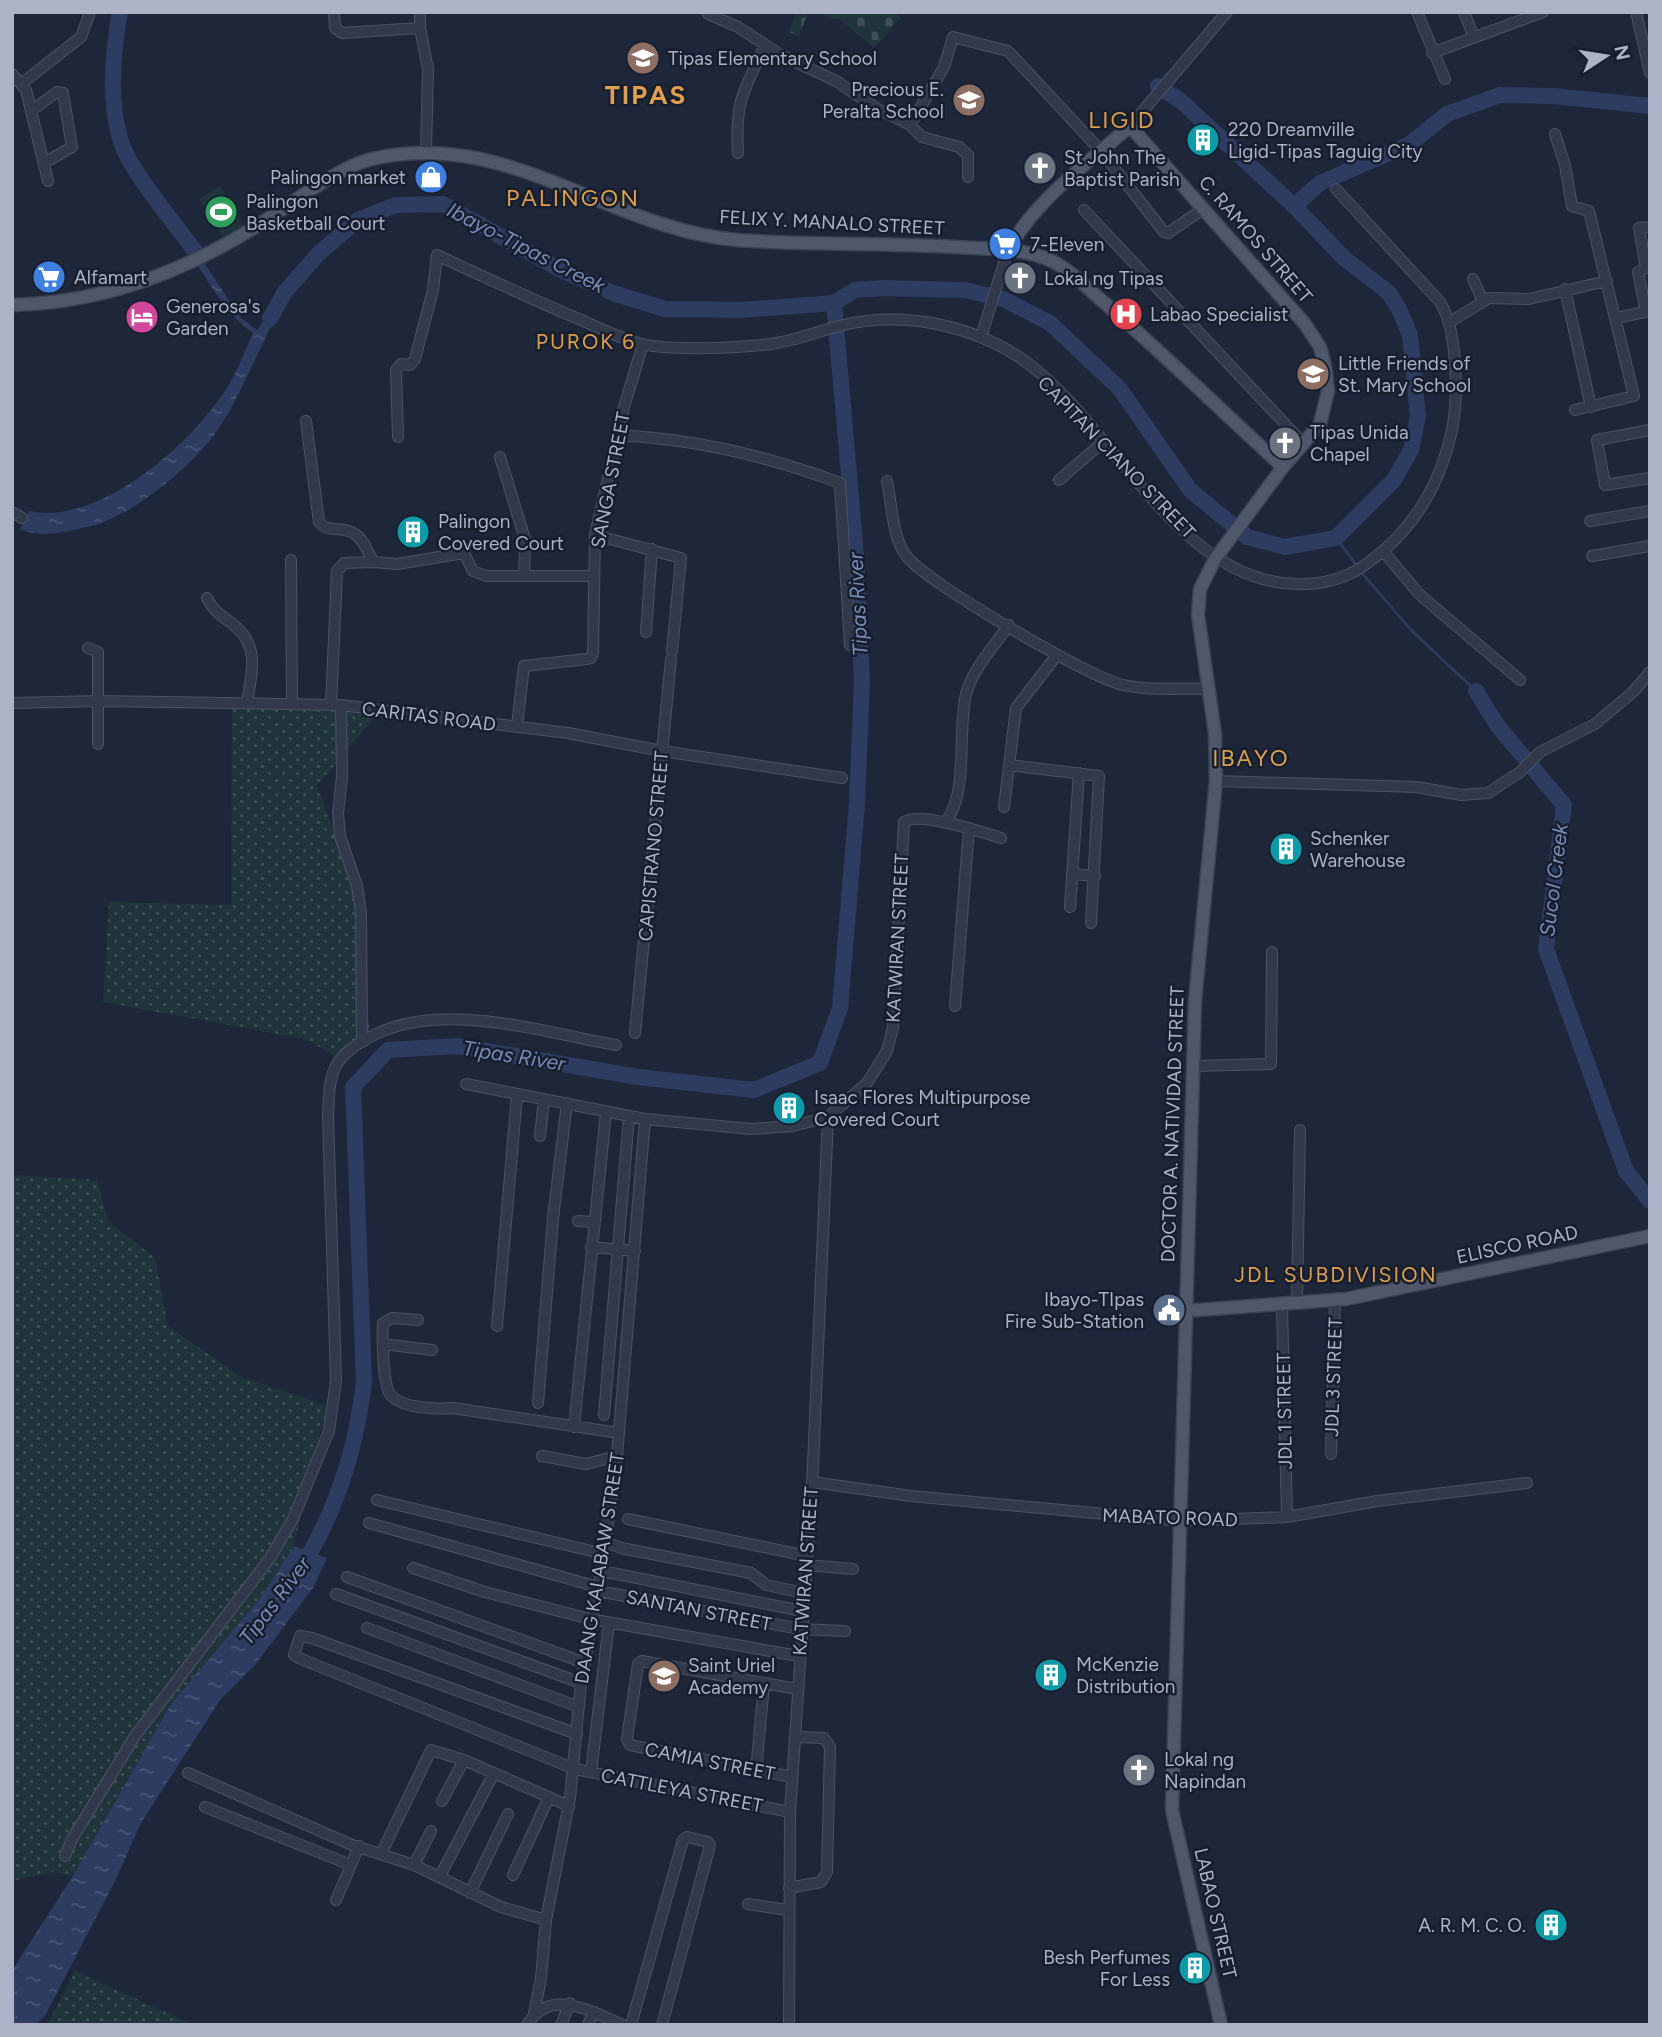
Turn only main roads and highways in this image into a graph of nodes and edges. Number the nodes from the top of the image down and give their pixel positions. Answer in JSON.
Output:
{"nodes":[{"id":1,"x":1008,"y":250,"type":"junction"},
{"id":2,"x":12,"y":305,"type":"edge"},
{"id":3,"x":1328,"y":391,"type":"joint"},
{"id":4,"x":1283,"y":467,"type":"junction"},
{"id":5,"x":1650,"y":1236,"type":"edge"},
{"id":6,"x":1184,"y":1311,"type":"junction"},
{"id":7,"x":1172,"y":1810,"type":"joint"},
{"id":8,"x":1222,"y":2025,"type":"edge"}],
"edges":[{"from":1,"to":2,"type":"main road","name":"FELIX Y. MANALO STREET"},
{"from":1,"to":3,"type":"main road","name":"C. RAMOS STREET"},
{"from":1,"to":4,"type":"main road","name":"FELIX Y. MANALO STREET"},
{"from":3,"to":4,"type":"main road","name":"DOCTOR A. NATIVIDAD STREET"},
{"from":4,"to":6,"type":"main road","name":"DOCTOR A. NATIVIDAD STREET"},
{"from":5,"to":6,"type":"main road","name":"ELISCO ROAD"},
{"from":6,"to":7,"type":"main road","name":"DOCTOR A. NATIVIDAD STREET"},
{"from":7,"to":8,"type":"main road","name":"LABAO STREET"}]}
